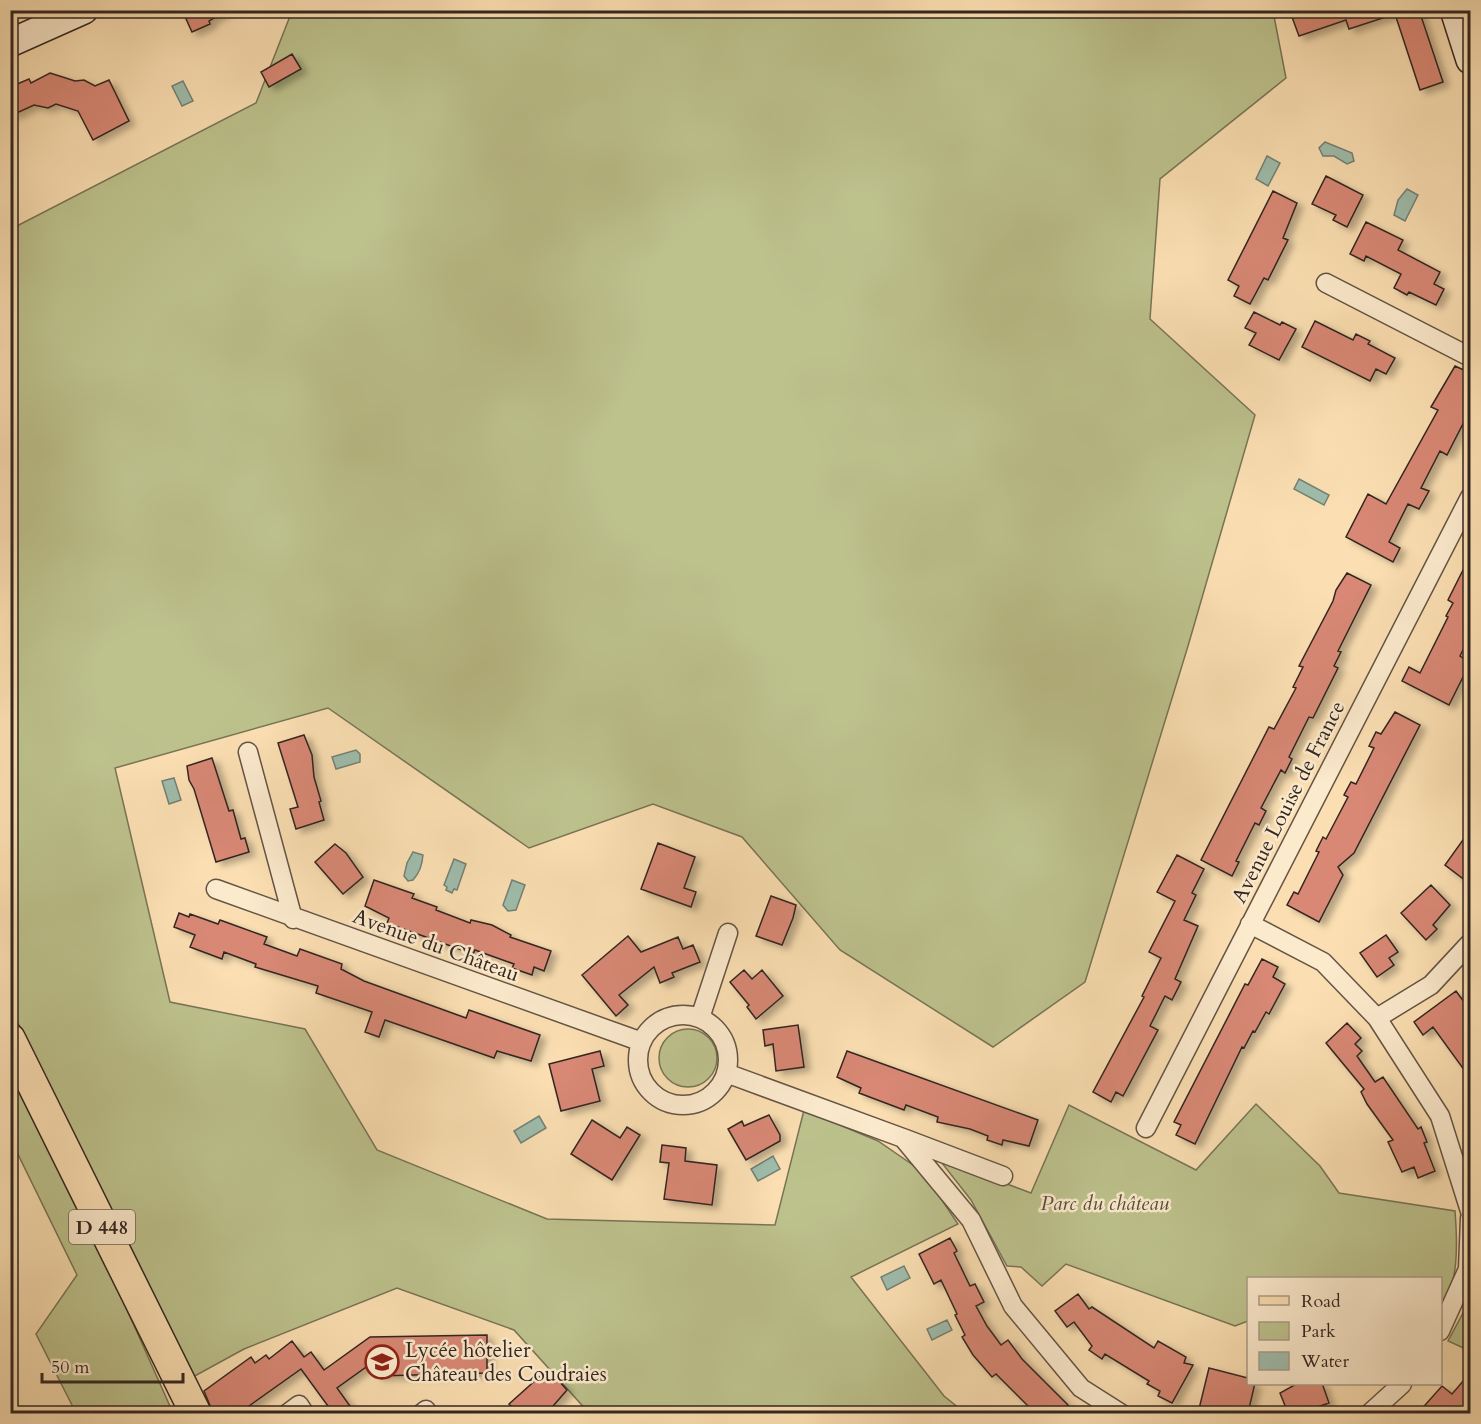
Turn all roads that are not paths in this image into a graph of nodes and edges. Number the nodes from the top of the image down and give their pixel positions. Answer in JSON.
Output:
{"nodes":[{"id":1,"x":84,"y":10,"type":"edge"},
{"id":2,"x":1454,"y":10,"type":"edge"},
{"id":3,"x":10,"y":43,"type":"edge"},
{"id":4,"x":1470,"y":60,"type":"edge"},
{"id":5,"x":1326,"y":283,"type":"dead end"},
{"id":6,"x":1470,"y":357,"type":"edge"},
{"id":7,"x":1470,"y":497,"type":"edge"},
{"id":8,"x":248,"y":752,"type":"dead end"},
{"id":9,"x":216,"y":889,"type":"dead end"},
{"id":10,"x":293,"y":919,"type":"junction"},
{"id":11,"x":1250,"y":924,"type":"junction"},
{"id":12,"x":728,"y":933,"type":"dead end"},
{"id":13,"x":1470,"y":943,"type":"edge"},
{"id":14,"x":700,"y":1018,"type":"junction"},
{"id":15,"x":1377,"y":1018,"type":"junction"},
{"id":16,"x":10,"y":1039,"type":"edge"},
{"id":17,"x":642,"y":1042,"type":"junction"},
{"id":18,"x":726,"y":1073,"type":"junction"},
{"id":19,"x":1146,"y":1128,"type":"dead end"},
{"id":20,"x":903,"y":1138,"type":"junction"},
{"id":21,"x":1003,"y":1176,"type":"dead end"},
{"id":22,"x":1470,"y":1211,"type":"edge"},
{"id":23,"x":1470,"y":1218,"type":"edge"},
{"id":24,"x":1469,"y":1270,"type":"edge"},
{"id":25,"x":1442,"y":1327,"type":"edge"},
{"id":26,"x":1400,"y":1385,"type":"edge"},
{"id":27,"x":196,"y":1413,"type":"edge"},
{"id":28,"x":286,"y":1413,"type":"edge"},
{"id":29,"x":305,"y":1413,"type":"edge"},
{"id":30,"x":1122,"y":1413,"type":"edge"},
{"id":31,"x":1369,"y":1413,"type":"edge"}],
"edges":[{"from":1,"to":3,"type":"street"},
{"from":2,"to":4,"type":"street"},
{"from":5,"to":6,"type":"street"},
{"from":7,"to":11,"type":"street","name":"Avenue Louise de France"},
{"from":8,"to":10,"type":"street"},
{"from":9,"to":10,"type":"street","name":"Avenue du Château"},
{"from":10,"to":17,"type":"street","name":"Avenue du Château"},
{"from":11,"to":15,"type":"street"},
{"from":11,"to":19,"type":"street","name":"Avenue Louise de France"},
{"from":12,"to":14,"type":"street"},
{"from":13,"to":15,"type":"street"},
{"from":14,"to":17,"type":"street"},
{"from":14,"to":18,"type":"street"},
{"from":15,"to":22,"type":"street"},
{"from":16,"to":27,"type":"main road","number":"D 448"},
{"from":17,"to":18,"type":"street"},
{"from":18,"to":20,"type":"street"},
{"from":20,"to":21,"type":"street"},
{"from":20,"to":30,"type":"street"},
{"from":23,"to":24,"type":"street"},
{"from":24,"to":25,"type":"street"},
{"from":26,"to":31,"type":"street"},
{"from":28,"to":29,"type":"street"}]}
